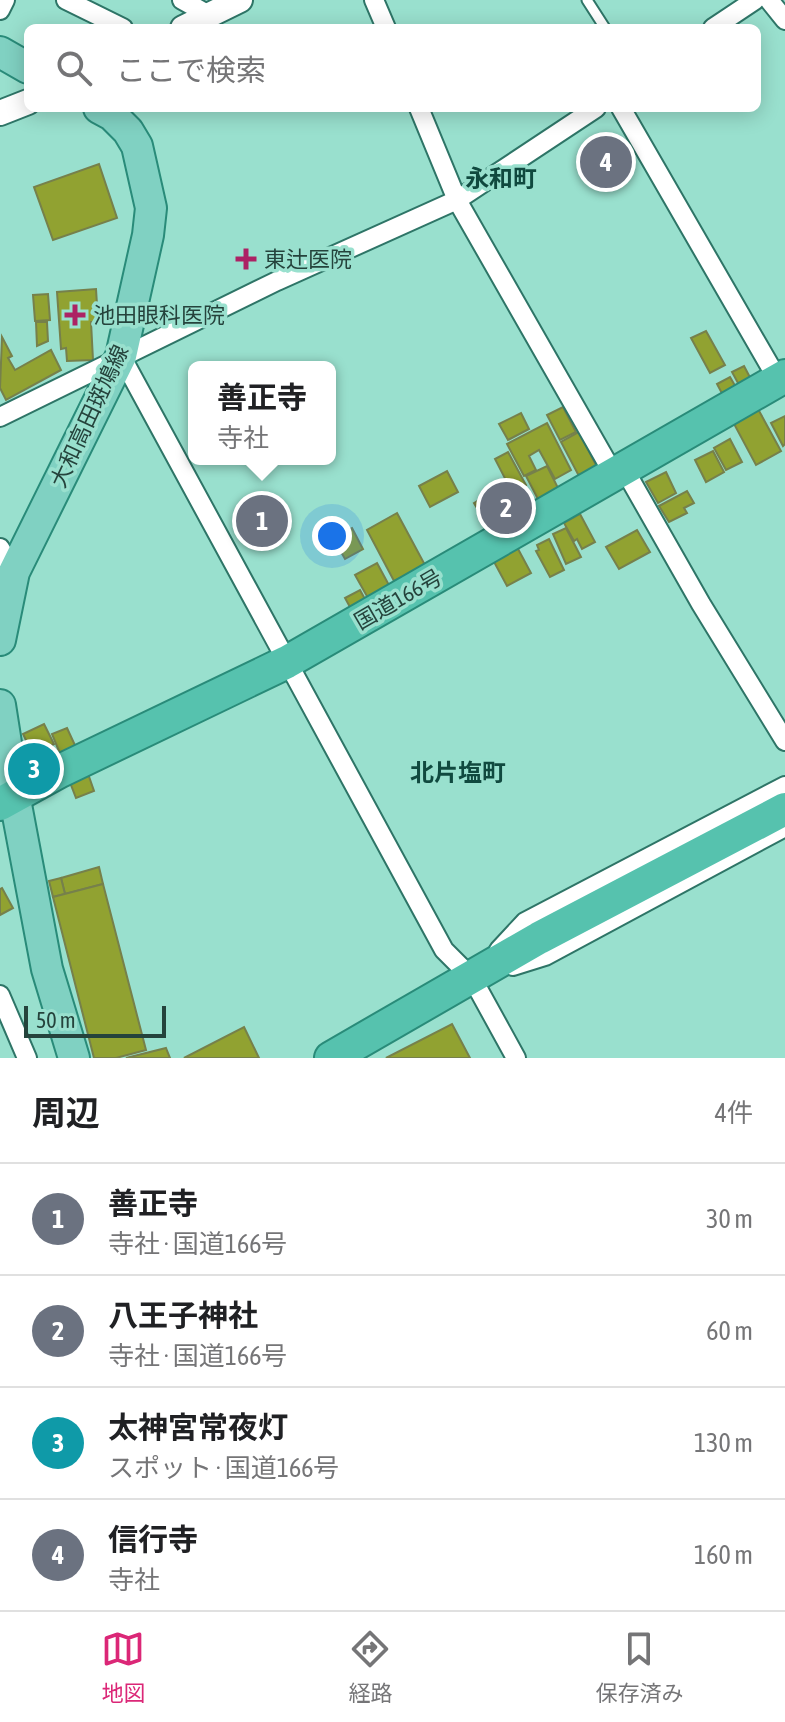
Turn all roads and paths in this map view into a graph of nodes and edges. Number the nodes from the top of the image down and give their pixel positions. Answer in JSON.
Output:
{"nodes":[{"id":1,"x":5,"y":0,"type":"edge"},
{"id":2,"x":66,"y":0,"type":"edge"},
{"id":3,"x":182,"y":0,"type":"edge"},
{"id":4,"x":240,"y":0,"type":"edge"},
{"id":5,"x":374,"y":0,"type":"edge"},
{"id":6,"x":587,"y":0,"type":"edge"},
{"id":7,"x":755,"y":0,"type":"edge"},
{"id":8,"x":769,"y":0,"type":"edge"},
{"id":9,"x":0,"y":10,"type":"edge"},
{"id":10,"x":209,"y":15,"type":"junction"},
{"id":11,"x":785,"y":20,"type":"edge"},
{"id":12,"x":115,"y":24,"type":"edge"},
{"id":13,"x":191,"y":24,"type":"edge"},
{"id":14,"x":384,"y":24,"type":"edge"},
{"id":15,"x":602,"y":24,"type":"edge"},
{"id":16,"x":719,"y":24,"type":"edge"},
{"id":17,"x":0,"y":52,"type":"edge"},
{"id":18,"x":24,"y":66,"type":"edge"},
{"id":19,"x":24,"y":104,"type":"edge"},
{"id":20,"x":106,"y":112,"type":"edge"},
{"id":21,"x":128,"y":112,"type":"edge"},
{"id":22,"x":421,"y":112,"type":"edge"},
{"id":23,"x":590,"y":112,"type":"edge"},
{"id":24,"x":623,"y":112,"type":"edge"},
{"id":25,"x":0,"y":113,"type":"edge"},
{"id":26,"x":133,"y":138,"type":"junction"},
{"id":27,"x":457,"y":200,"type":"junction"},
{"id":28,"x":121,"y":356,"type":"junction"},
{"id":29,"x":782,"y":378,"type":"edge"},
{"id":30,"x":0,"y":417,"type":"edge"},
{"id":31,"x":618,"y":470,"type":"junction"},
{"id":32,"x":7,"y":560,"type":"edge"},
{"id":33,"x":0,"y":640,"type":"edge"},
{"id":34,"x":287,"y":662,"type":"junction"},
{"id":35,"x":0,"y":705,"type":"edge"},
{"id":36,"x":785,"y":741,"type":"edge"},
{"id":37,"x":785,"y":786,"type":"edge"},
{"id":38,"x":7,"y":799,"type":"edge"},
{"id":39,"x":785,"y":809,"type":"edge"},
{"id":40,"x":785,"y":827,"type":"edge"},
{"id":41,"x":472,"y":978,"type":"junction"},
{"id":42,"x":0,"y":995,"type":"edge"},
{"id":43,"x":27,"y":1058,"type":"edge"},
{"id":44,"x":74,"y":1058,"type":"edge"},
{"id":45,"x":331,"y":1058,"type":"edge"},
{"id":46,"x":516,"y":1058,"type":"edge"}],
"edges":[{"from":1,"to":9,"type":"street"},
{"from":2,"to":12,"type":"street"},
{"from":3,"to":10,"type":"street"},
{"from":4,"to":10,"type":"street"},
{"from":5,"to":14,"type":"street"},
{"from":6,"to":15,"type":"lane"},
{"from":7,"to":16,"type":"street"},
{"from":8,"to":11,"type":"street"},
{"from":10,"to":13,"type":"street"},
{"from":17,"to":18,"type":"main road"},
{"from":19,"to":25,"type":"street"},
{"from":20,"to":26,"type":"main road","name":"大和高田斑鳩線"},
{"from":21,"to":26,"type":"main road"},
{"from":22,"to":27,"type":"street"},
{"from":23,"to":27,"type":"street"},
{"from":24,"to":29,"type":"street"},
{"from":26,"to":28,"type":"main road","name":"大和高田斑鳩線"},
{"from":27,"to":28,"type":"street"},
{"from":27,"to":31,"type":"street"},
{"from":28,"to":30,"type":"street"},
{"from":28,"to":32,"type":"main road","name":"大和高田斑鳩線"},
{"from":28,"to":34,"type":"street"},
{"from":29,"to":31,"type":"highway","name":"国道166号"},
{"from":31,"to":34,"type":"highway","name":"国道166号"},
{"from":31,"to":36,"type":"street"},
{"from":32,"to":33,"type":"main road","name":"大和高田斑鳩線"},
{"from":34,"to":38,"type":"highway","name":"国道166号"},
{"from":34,"to":41,"type":"street"},
{"from":35,"to":38,"type":"main road"},
{"from":37,"to":41,"type":"street"},
{"from":38,"to":44,"type":"main road"},
{"from":39,"to":41,"type":"highway"},
{"from":40,"to":41,"type":"street"},
{"from":41,"to":45,"type":"highway"},
{"from":41,"to":46,"type":"street"},
{"from":42,"to":43,"type":"street"}]}
